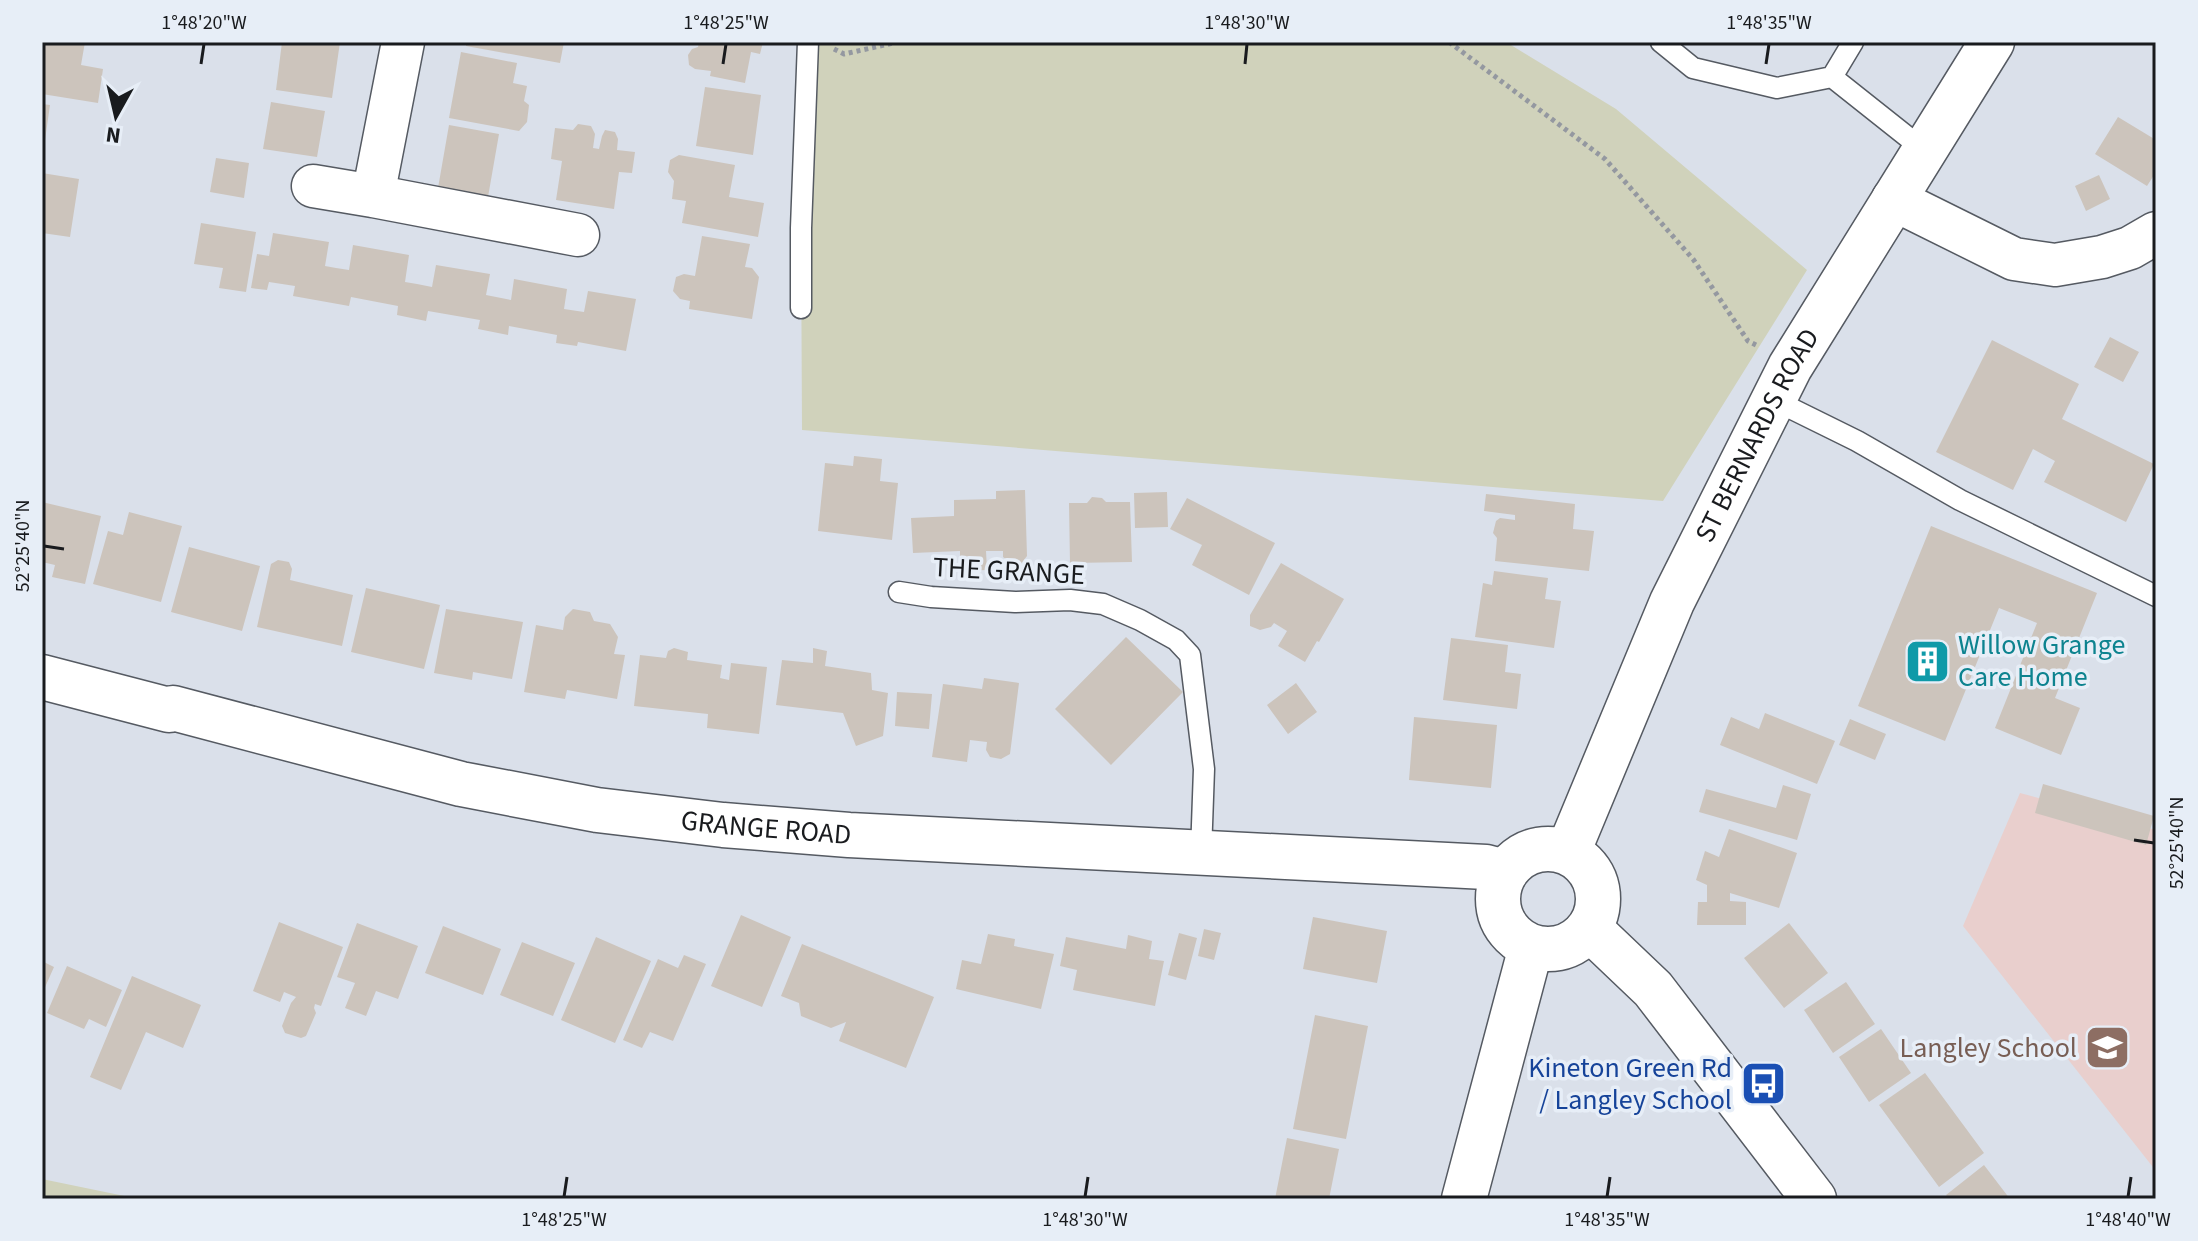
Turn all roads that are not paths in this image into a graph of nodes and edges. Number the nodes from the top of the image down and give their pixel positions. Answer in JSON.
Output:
{"nodes":[{"id":1,"x":403,"y":42,"type":"edge"},
{"id":2,"x":808,"y":42,"type":"edge"},
{"id":3,"x":1661,"y":42,"type":"edge"},
{"id":4,"x":1853,"y":42,"type":"edge"},
{"id":5,"x":1992,"y":42,"type":"edge"},
{"id":6,"x":1832,"y":77,"type":"junction"},
{"id":7,"x":1924,"y":150,"type":"junction"},
{"id":8,"x":313,"y":186,"type":"dead end"},
{"id":9,"x":373,"y":196,"type":"junction"},
{"id":10,"x":1893,"y":199,"type":"junction"},
{"id":11,"x":2156,"y":233,"type":"edge"},
{"id":12,"x":578,"y":235,"type":"dead end"},
{"id":13,"x":801,"y":308,"type":"dead end"},
{"id":14,"x":1782,"y":384,"type":"junction"},
{"id":15,"x":899,"y":592,"type":"dead end"},
{"id":16,"x":2156,"y":596,"type":"edge"},
{"id":17,"x":42,"y":677,"type":"edge"},
{"id":18,"x":1568,"y":852,"type":"junction"},
{"id":19,"x":1201,"y":853,"type":"junction"},
{"id":20,"x":1505,"y":872,"type":"junction"},
{"id":21,"x":1590,"y":929,"type":"junction"},
{"id":22,"x":1531,"y":947,"type":"junction"},
{"id":23,"x":1464,"y":1199,"type":"edge"},
{"id":24,"x":1814,"y":1199,"type":"edge"}],
"edges":[{"from":1,"to":9,"type":"street"},
{"from":2,"to":13,"type":"lane"},
{"from":3,"to":6,"type":"lane"},
{"from":4,"to":6,"type":"lane"},
{"from":5,"to":7,"type":"street","name":"ST BERNARDS ROAD"},
{"from":6,"to":7,"type":"lane"},
{"from":7,"to":10,"type":"street","name":"ST BERNARDS ROAD"},
{"from":8,"to":9,"type":"street"},
{"from":9,"to":12,"type":"street"},
{"from":10,"to":11,"type":"street"},
{"from":10,"to":14,"type":"street","name":"ST BERNARDS ROAD"},
{"from":14,"to":16,"type":"lane"},
{"from":14,"to":18,"type":"street","name":"ST BERNARDS ROAD"},
{"from":15,"to":19,"type":"lane","name":"THE GRANGE"},
{"from":17,"to":19,"type":"street","name":"GRANGE ROAD"},
{"from":18,"to":20,"type":"street"},
{"from":18,"to":21,"type":"street"},
{"from":19,"to":20,"type":"street","name":"GRANGE ROAD"},
{"from":20,"to":22,"type":"street"},
{"from":21,"to":22,"type":"street"},
{"from":21,"to":24,"type":"street"},
{"from":22,"to":23,"type":"street"}]}
